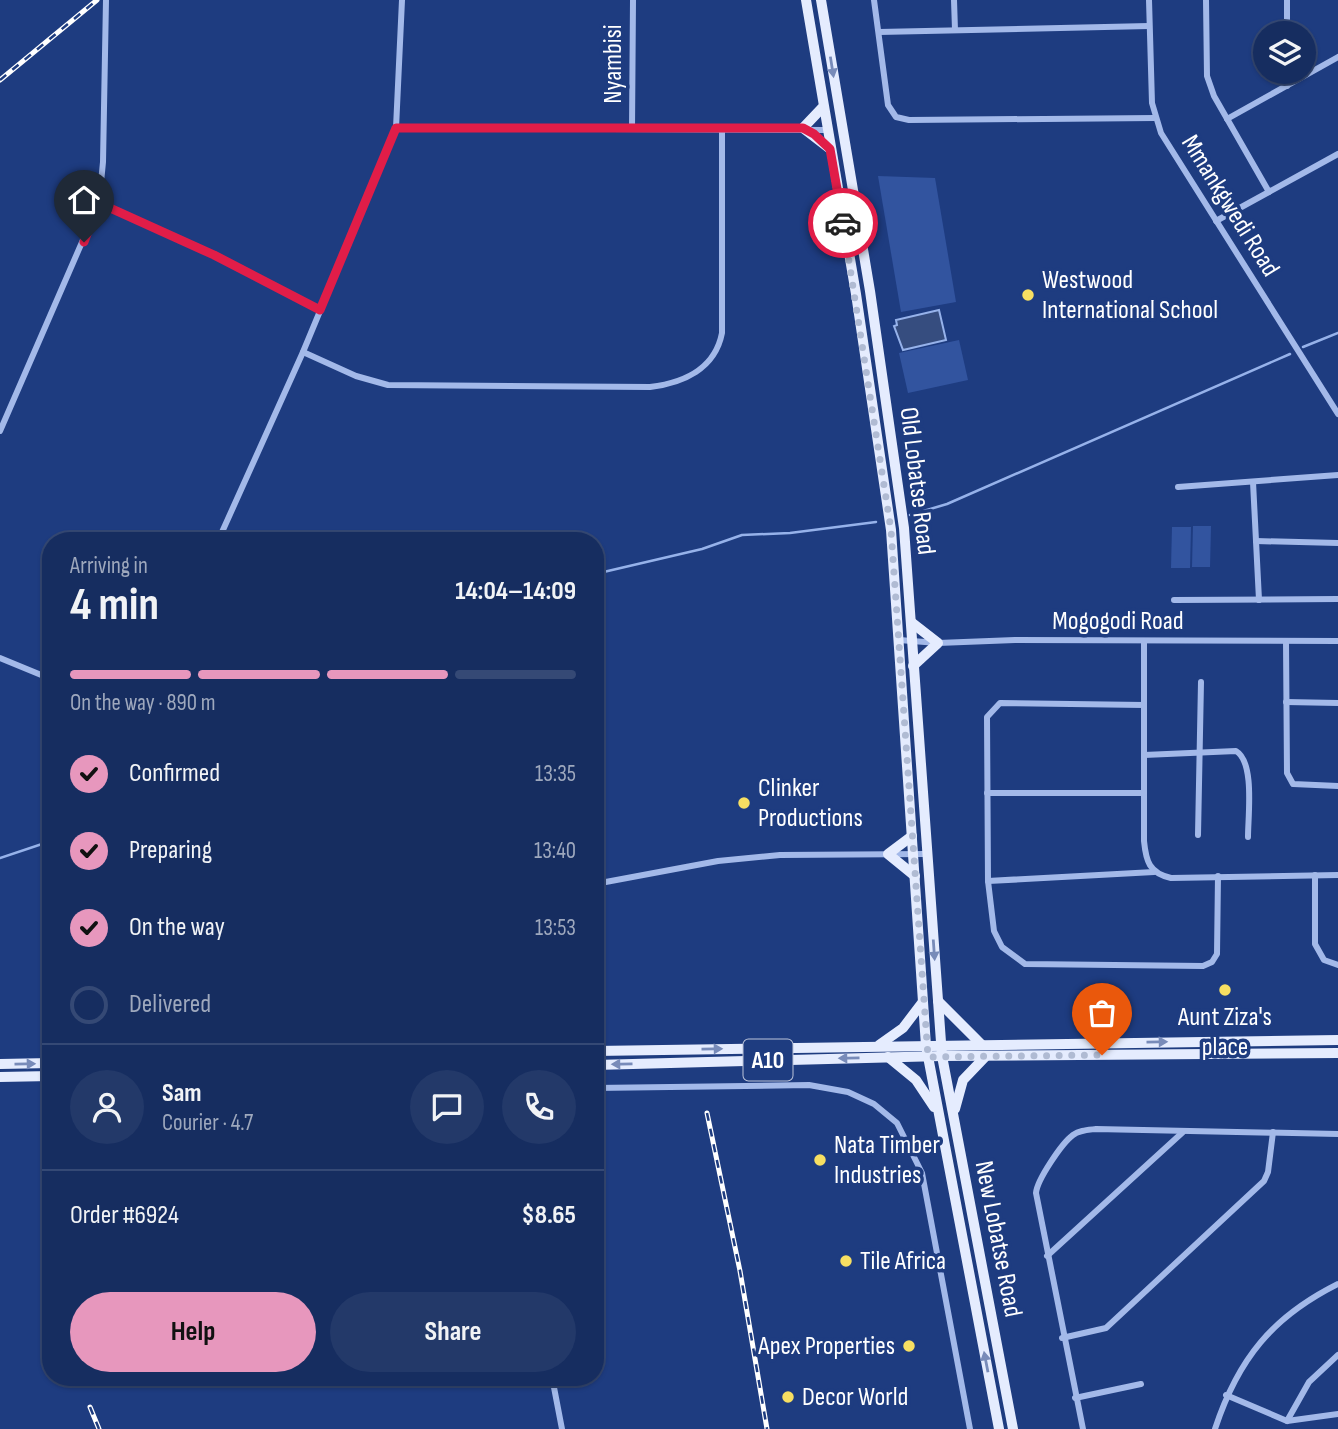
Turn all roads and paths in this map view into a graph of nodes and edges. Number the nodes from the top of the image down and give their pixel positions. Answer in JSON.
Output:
{"nodes":[{"id":1,"x":106,"y":0,"type":"edge"},
{"id":2,"x":402,"y":0,"type":"edge"},
{"id":3,"x":633,"y":0,"type":"edge"},
{"id":4,"x":806,"y":0,"type":"edge"},
{"id":5,"x":821,"y":0,"type":"edge"},
{"id":6,"x":874,"y":0,"type":"edge"},
{"id":7,"x":954,"y":0,"type":"edge"},
{"id":8,"x":1149,"y":0,"type":"edge"},
{"id":9,"x":1206,"y":0,"type":"edge"},
{"id":10,"x":1287,"y":0,"type":"edge"},
{"id":11,"x":1287,"y":21,"type":"edge"},
{"id":12,"x":1149,"y":26,"type":"junction"},
{"id":13,"x":956,"y":30,"type":"junction"},
{"id":14,"x":879,"y":32,"type":"junction"},
{"id":15,"x":1338,"y":57,"type":"edge"},
{"id":16,"x":1287,"y":86,"type":"joint"},
{"id":17,"x":823,"y":107,"type":"junction"},
{"id":18,"x":840,"y":117,"type":"junction"},
{"id":19,"x":1155,"y":118,"type":"junction"},
{"id":20,"x":1227,"y":119,"type":"junction"},
{"id":21,"x":396,"y":128,"type":"junction"},
{"id":22,"x":803,"y":128,"type":"junction"},
{"id":23,"x":632,"y":129,"type":"junction"},
{"id":24,"x":722,"y":130,"type":"junction"},
{"id":25,"x":826,"y":130,"type":"junction"},
{"id":26,"x":844,"y":148,"type":"junction"},
{"id":27,"x":830,"y":149,"type":"junction"},
{"id":28,"x":1338,"y":154,"type":"edge"},
{"id":29,"x":1269,"y":192,"type":"junction"},
{"id":30,"x":99,"y":203,"type":"junction"},
{"id":31,"x":1216,"y":221,"type":"junction"},
{"id":32,"x":320,"y":310,"type":"junction"},
{"id":33,"x":303,"y":352,"type":"junction"},
{"id":34,"x":1338,"y":414,"type":"edge"},
{"id":35,"x":0,"y":431,"type":"edge"},
{"id":36,"x":1338,"y":475,"type":"edge"},
{"id":37,"x":1252,"y":482,"type":"junction"},
{"id":38,"x":1178,"y":487,"type":"dead end"},
{"id":39,"x":222,"y":532,"type":"edge"},
{"id":40,"x":1256,"y":541,"type":"junction"},
{"id":41,"x":1338,"y":543,"type":"edge"},
{"id":42,"x":1338,"y":599,"type":"edge"},
{"id":43,"x":1174,"y":600,"type":"dead end"},
{"id":44,"x":1259,"y":600,"type":"junction"},
{"id":45,"x":911,"y":622,"type":"junction"},
{"id":46,"x":899,"y":640,"type":"junction"},
{"id":47,"x":912,"y":640,"type":"junction"},
{"id":48,"x":1144,"y":640,"type":"junction"},
{"id":49,"x":1286,"y":641,"type":"junction"},
{"id":50,"x":1338,"y":641,"type":"edge"},
{"id":51,"x":938,"y":643,"type":"junction"},
{"id":52,"x":0,"y":658,"type":"edge"},
{"id":53,"x":913,"y":666,"type":"junction"},
{"id":54,"x":42,"y":674,"type":"edge"},
{"id":55,"x":1201,"y":682,"type":"dead end"},
{"id":56,"x":1286,"y":702,"type":"junction"},
{"id":57,"x":1338,"y":703,"type":"edge"},
{"id":58,"x":1144,"y":705,"type":"junction"},
{"id":59,"x":1199,"y":752,"type":"junction"},
{"id":60,"x":1144,"y":755,"type":"junction"},
{"id":61,"x":1338,"y":786,"type":"edge"},
{"id":62,"x":987,"y":793,"type":"junction"},
{"id":63,"x":1143,"y":793,"type":"junction"},
{"id":64,"x":1198,"y":835,"type":"dead end"},
{"id":65,"x":912,"y":836,"type":"junction"},
{"id":66,"x":1248,"y":837,"type":"dead end"},
{"id":67,"x":888,"y":854,"type":"junction"},
{"id":68,"x":913,"y":854,"type":"junction"},
{"id":69,"x":926,"y":854,"type":"junction"},
{"id":70,"x":1154,"y":872,"type":"junction"},
{"id":71,"x":1315,"y":875,"type":"junction"},
{"id":72,"x":1338,"y":875,"type":"edge"},
{"id":73,"x":915,"y":876,"type":"junction"},
{"id":74,"x":1218,"y":876,"type":"junction"},
{"id":75,"x":988,"y":881,"type":"junction"},
{"id":76,"x":604,"y":882,"type":"edge"},
{"id":77,"x":1338,"y":965,"type":"edge"},
{"id":78,"x":937,"y":1000,"type":"junction"},
{"id":79,"x":922,"y":1003,"type":"junction"},
{"id":80,"x":1338,"y":1040,"type":"edge"},
{"id":81,"x":981,"y":1044,"type":"junction"},
{"id":82,"x":879,"y":1045,"type":"junction"},
{"id":83,"x":941,"y":1045,"type":"junction"},
{"id":84,"x":604,"y":1051,"type":"edge"},
{"id":85,"x":927,"y":1051,"type":"junction"},
{"id":86,"x":1338,"y":1054,"type":"edge"},
{"id":87,"x":942,"y":1056,"type":"junction"},
{"id":88,"x":888,"y":1057,"type":"junction"},
{"id":89,"x":985,"y":1057,"type":"junction"},
{"id":90,"x":42,"y":1063,"type":"edge"},
{"id":91,"x":0,"y":1064,"type":"edge"},
{"id":92,"x":604,"y":1065,"type":"edge"},
{"id":93,"x":42,"y":1076,"type":"edge"},
{"id":94,"x":0,"y":1077,"type":"edge"},
{"id":95,"x":604,"y":1088,"type":"edge"},
{"id":96,"x":936,"y":1110,"type":"junction"},
{"id":97,"x":954,"y":1117,"type":"junction"},
{"id":98,"x":1184,"y":1132,"type":"junction"},
{"id":99,"x":1273,"y":1132,"type":"junction"},
{"id":100,"x":1338,"y":1134,"type":"edge"},
{"id":101,"x":1047,"y":1256,"type":"junction"},
{"id":102,"x":1338,"y":1284,"type":"edge"},
{"id":103,"x":1062,"y":1338,"type":"junction"},
{"id":104,"x":1338,"y":1355,"type":"edge"},
{"id":105,"x":1141,"y":1384,"type":"dead end"},
{"id":106,"x":554,"y":1386,"type":"edge"},
{"id":107,"x":1226,"y":1395,"type":"junction"},
{"id":108,"x":1075,"y":1398,"type":"junction"},
{"id":109,"x":1338,"y":1414,"type":"edge"},
{"id":110,"x":1287,"y":1421,"type":"junction"},
{"id":111,"x":562,"y":1429,"type":"edge"},
{"id":112,"x":970,"y":1429,"type":"edge"},
{"id":113,"x":999,"y":1429,"type":"edge"},
{"id":114,"x":1013,"y":1429,"type":"edge"},
{"id":115,"x":1083,"y":1429,"type":"edge"},
{"id":116,"x":1215,"y":1429,"type":"edge"}],
"edges":[{"from":1,"to":30,"type":"street"},
{"from":2,"to":21,"type":"street"},
{"from":3,"to":23,"type":"street","name":"Nyambisi"},
{"from":4,"to":17,"type":"main road","name":"Old Lobatse Road"},
{"from":5,"to":18,"type":"main road","name":"Old Lobatse Road","one_way":true},
{"from":6,"to":14,"type":"street"},
{"from":7,"to":13,"type":"street"},
{"from":8,"to":12,"type":"street","name":"Mmankgwedi Road"},
{"from":9,"to":20,"type":"street"},
{"from":10,"to":11,"type":"street"},
{"from":12,"to":13,"type":"street"},
{"from":12,"to":19,"type":"street","name":"Mmankgwedi Road"},
{"from":13,"to":14,"type":"street"},
{"from":14,"to":19,"type":"street"},
{"from":15,"to":16,"type":"street"},
{"from":16,"to":20,"type":"street"},
{"from":17,"to":22,"type":"main road"},
{"from":17,"to":25,"type":"main road","name":"Old Lobatse Road"},
{"from":18,"to":25,"type":"main road"},
{"from":18,"to":26,"type":"main road","name":"Old Lobatse Road"},
{"from":19,"to":31,"type":"street","name":"Mmankgwedi Road"},
{"from":20,"to":29,"type":"street"},
{"from":21,"to":23,"type":"street"},
{"from":21,"to":32,"type":"street"},
{"from":22,"to":24,"type":"street"},
{"from":22,"to":25,"type":"street"},
{"from":22,"to":27,"type":"main road"},
{"from":23,"to":24,"type":"street"},
{"from":24,"to":33,"type":"street"},
{"from":25,"to":26,"type":"main road"},
{"from":25,"to":27,"type":"main road","name":"Old Lobatse Road"},
{"from":26,"to":45,"type":"main road","name":"Old Lobatse Road"},
{"from":27,"to":46,"type":"main road","name":"Old Lobatse Road"},
{"from":28,"to":29,"type":"street"},
{"from":29,"to":31,"type":"street"},
{"from":30,"to":32,"type":"street"},
{"from":30,"to":35,"type":"street"},
{"from":31,"to":34,"type":"street","name":"Mmankgwedi Road"},
{"from":32,"to":33,"type":"street"},
{"from":33,"to":39,"type":"street"},
{"from":36,"to":37,"type":"street"},
{"from":37,"to":38,"type":"street"},
{"from":37,"to":40,"type":"street"},
{"from":40,"to":41,"type":"street"},
{"from":40,"to":44,"type":"street"},
{"from":42,"to":44,"type":"street"},
{"from":43,"to":44,"type":"street"},
{"from":45,"to":47,"type":"main road","name":"Old Lobatse Road"},
{"from":45,"to":51,"type":"main road"},
{"from":46,"to":47,"type":"street","name":"Mogogodi Road"},
{"from":46,"to":65,"type":"main road","name":"Old Lobatse Road"},
{"from":47,"to":51,"type":"street","name":"Mogogodi Road"},
{"from":47,"to":53,"type":"main road","name":"Old Lobatse Road"},
{"from":48,"to":49,"type":"street","name":"Mogogodi Road"},
{"from":48,"to":51,"type":"street","name":"Mogogodi Road"},
{"from":48,"to":58,"type":"street"},
{"from":49,"to":50,"type":"street","name":"Mogogodi Road"},
{"from":49,"to":56,"type":"street"},
{"from":51,"to":53,"type":"main road"},
{"from":52,"to":54,"type":"street"},
{"from":53,"to":69,"type":"main road","name":"Old Lobatse Road"},
{"from":55,"to":59,"type":"street"},
{"from":56,"to":57,"type":"street"},
{"from":56,"to":61,"type":"street"},
{"from":58,"to":60,"type":"street"},
{"from":58,"to":62,"type":"street"},
{"from":59,"to":60,"type":"street"},
{"from":59,"to":64,"type":"street"},
{"from":59,"to":66,"type":"street"},
{"from":60,"to":63,"type":"street"},
{"from":62,"to":63,"type":"street"},
{"from":62,"to":75,"type":"street"},
{"from":63,"to":70,"type":"street"},
{"from":65,"to":67,"type":"main road"},
{"from":65,"to":68,"type":"main road","name":"Old Lobatse Road"},
{"from":67,"to":68,"type":"street"},
{"from":67,"to":73,"type":"main road"},
{"from":67,"to":76,"type":"street"},
{"from":68,"to":69,"type":"street"},
{"from":68,"to":73,"type":"main road","name":"Old Lobatse Road"},
{"from":69,"to":78,"type":"main road","name":"Old Lobatse Road","one_way":true},
{"from":70,"to":74,"type":"street"},
{"from":70,"to":75,"type":"street"},
{"from":71,"to":72,"type":"street"},
{"from":71,"to":74,"type":"street"},
{"from":71,"to":77,"type":"street"},
{"from":73,"to":79,"type":"main road","name":"Old Lobatse Road"},
{"from":74,"to":75,"type":"street"},
{"from":78,"to":81,"type":"main road"},
{"from":78,"to":83,"type":"main road","name":"Old Lobatse Road"},
{"from":79,"to":82,"type":"main road"},
{"from":79,"to":85,"type":"main road","name":"Old Lobatse Road"},
{"from":81,"to":80,"type":"main road","number":"A10","one_way":true},
{"from":81,"to":83,"type":"main road","number":"A10"},
{"from":84,"to":82,"type":"main road","number":"A10","one_way":true},
{"from":82,"to":85,"type":"main road","number":"A10"},
{"from":83,"to":85,"type":"main road","number":"A10"},
{"from":83,"to":87,"type":"main road","name":"Old Lobatse Road"},
{"from":85,"to":87,"type":"main road","number":"A10"},
{"from":85,"to":88,"type":"main road","number":"A10"},
{"from":85,"to":96,"type":"main road","name":"Old Lobatse Road"},
{"from":86,"to":89,"type":"main road","number":"A10"},
{"from":87,"to":89,"type":"main road","number":"A10"},
{"from":87,"to":97,"type":"main road","name":"New Lobatse Road"},
{"from":88,"to":92,"type":"main road","number":"A10","one_way":true},
{"from":88,"to":96,"type":"main road"},
{"from":89,"to":97,"type":"main road"},
{"from":91,"to":90,"type":"main road","one_way":true},
{"from":93,"to":94,"type":"main road"},
{"from":95,"to":112,"type":"street"},
{"from":113,"to":96,"type":"main road","name":"Old Lobatse Road","one_way":true},
{"from":97,"to":114,"type":"main road","name":"New Lobatse Road"},
{"from":98,"to":99,"type":"street"},
{"from":98,"to":101,"type":"street"},
{"from":98,"to":101,"type":"street"},
{"from":99,"to":100,"type":"street"},
{"from":99,"to":103,"type":"street"},
{"from":101,"to":103,"type":"street"},
{"from":102,"to":107,"type":"street"},
{"from":103,"to":108,"type":"street"},
{"from":104,"to":110,"type":"street"},
{"from":105,"to":108,"type":"street"},
{"from":106,"to":111,"type":"street"},
{"from":107,"to":110,"type":"street"},
{"from":107,"to":116,"type":"street"},
{"from":108,"to":115,"type":"street"},
{"from":109,"to":110,"type":"street"}]}
